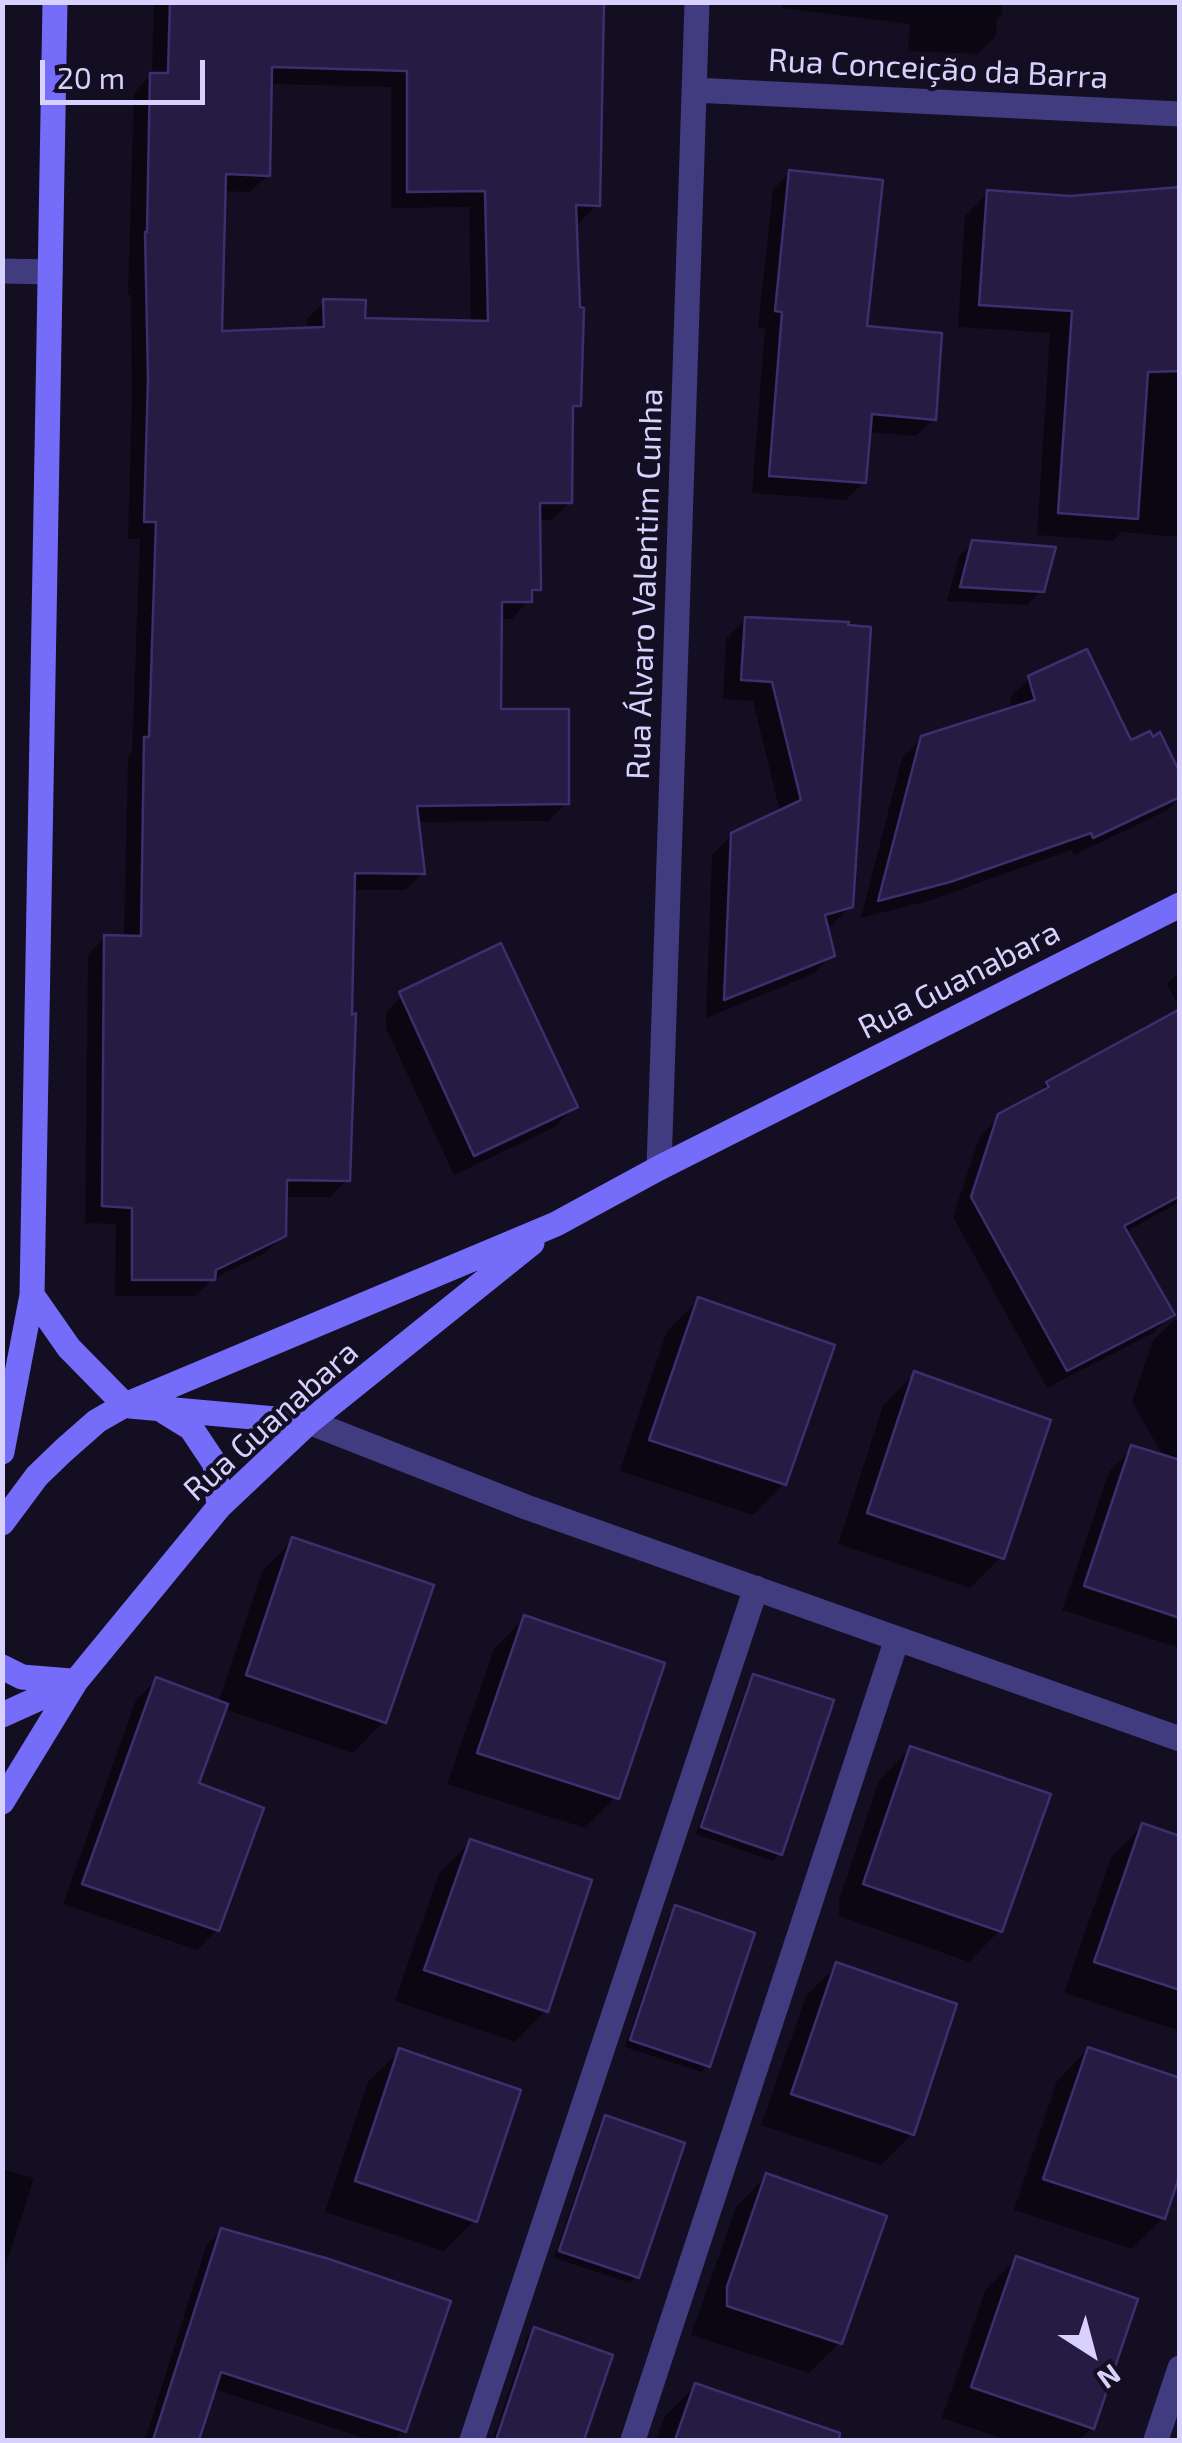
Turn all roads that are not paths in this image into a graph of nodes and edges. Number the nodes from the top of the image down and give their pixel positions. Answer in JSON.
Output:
{"nodes":[{"id":1,"x":56,"y":2,"type":"edge"},
{"id":2,"x":696,"y":2,"type":"edge"},
{"id":3,"x":694,"y":90,"type":"junction"},
{"id":4,"x":1180,"y":114,"type":"edge"},
{"id":5,"x":2,"y":270,"type":"edge"},
{"id":6,"x":50,"y":272,"type":"junction"},
{"id":7,"x":1180,"y":905,"type":"edge"},
{"id":8,"x":659,"y":1168,"type":"junction"},
{"id":9,"x":556,"y":1224,"type":"junction"},
{"id":10,"x":32,"y":1295,"type":"junction"},
{"id":11,"x":125,"y":1406,"type":"junction"},
{"id":12,"x":309,"y":1422,"type":"junction"},
{"id":13,"x":2,"y":1452,"type":"edge"},
{"id":14,"x":218,"y":1507,"type":"junction"},
{"id":15,"x":2,"y":1523,"type":"edge"},
{"id":16,"x":756,"y":1588,"type":"junction"},
{"id":17,"x":896,"y":1638,"type":"junction"},
{"id":18,"x":2,"y":1668,"type":"edge"},
{"id":19,"x":76,"y":1681,"type":"junction"},
{"id":20,"x":2,"y":1714,"type":"edge"},
{"id":21,"x":1180,"y":1739,"type":"edge"},
{"id":22,"x":2,"y":1802,"type":"edge"},
{"id":23,"x":1180,"y":2368,"type":"edge"},
{"id":24,"x":472,"y":2440,"type":"edge"},
{"id":25,"x":633,"y":2440,"type":"edge"},
{"id":26,"x":1156,"y":2440,"type":"edge"}],
"edges":[{"from":1,"to":6,"type":"main road"},
{"from":2,"to":3,"type":"street","name":"Rua Álvaro Valentim Cunha"},
{"from":3,"to":4,"type":"street","name":"Rua Conceição da Barra"},
{"from":3,"to":8,"type":"street","name":"Rua Álvaro Valentim Cunha"},
{"from":5,"to":6,"type":"street"},
{"from":6,"to":10,"type":"main road"},
{"from":7,"to":8,"type":"main road","name":"Rua Guanabara"},
{"from":8,"to":9,"type":"main road","name":"Rua Guanabara"},
{"from":9,"to":11,"type":"main road","name":"Rua Guanabara"},
{"from":9,"to":12,"type":"main road","name":"Rua Guanabara"},
{"from":10,"to":11,"type":"main road"},
{"from":10,"to":13,"type":"main road"},
{"from":11,"to":12,"type":"main road"},
{"from":11,"to":14,"type":"main road"},
{"from":11,"to":15,"type":"main road","name":"Rua Guanabara"},
{"from":12,"to":14,"type":"main road","name":"Rua Guanabara"},
{"from":12,"to":16,"type":"street"},
{"from":14,"to":19,"type":"main road","name":"Rua Guanabara"},
{"from":16,"to":17,"type":"street"},
{"from":16,"to":24,"type":"street"},
{"from":17,"to":21,"type":"street"},
{"from":17,"to":25,"type":"street"},
{"from":18,"to":19,"type":"main road"},
{"from":19,"to":20,"type":"main road"},
{"from":19,"to":22,"type":"main road","name":"Rua Guanabara"},
{"from":23,"to":26,"type":"street"}]}
